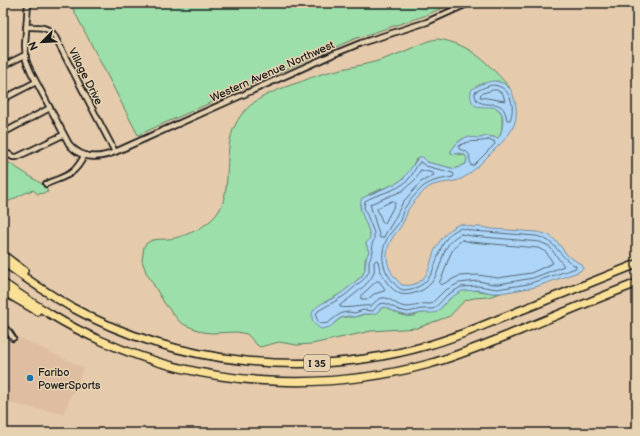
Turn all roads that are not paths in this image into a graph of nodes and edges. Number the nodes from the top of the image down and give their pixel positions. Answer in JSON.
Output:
{"nodes":[{"id":1,"x":28,"y":3,"type":"edge"},
{"id":2,"x":469,"y":3,"type":"edge"},
{"id":3,"x":26,"y":27,"type":"junction"},
{"id":4,"x":25,"y":55,"type":"junction"},
{"id":5,"x":3,"y":66,"type":"edge"},
{"id":6,"x":36,"y":82,"type":"junction"},
{"id":7,"x":3,"y":99,"type":"edge"},
{"id":8,"x":50,"y":108,"type":"junction"},
{"id":9,"x":3,"y":133,"type":"edge"},
{"id":10,"x":63,"y":135,"type":"junction"},
{"id":11,"x":3,"y":151,"type":"edge"},
{"id":12,"x":114,"y":152,"type":"junction"},
{"id":13,"x":84,"y":156,"type":"junction"},
{"id":14,"x":46,"y":184,"type":"dead end"},
{"id":15,"x":3,"y":255,"type":"edge"},
{"id":16,"x":3,"y":262,"type":"edge"},
{"id":17,"x":637,"y":264,"type":"edge"},
{"id":18,"x":3,"y":283,"type":"edge"},
{"id":19,"x":637,"y":283,"type":"edge"},
{"id":20,"x":3,"y":291,"type":"edge"},
{"id":21,"x":58,"y":299,"type":"junction"},
{"id":22,"x":3,"y":326,"type":"edge"},
{"id":23,"x":13,"y":338,"type":"dead end"},
{"id":24,"x":102,"y":342,"type":"junction"}],
"edges":[{"from":1,"to":3,"type":"street"},
{"from":2,"to":12,"type":"street","name":"Western Avenue Northwest"},
{"from":3,"to":4,"type":"street"},
{"from":3,"to":12,"type":"street","name":"Village Drive"},
{"from":4,"to":5,"type":"street"},
{"from":4,"to":6,"type":"street"},
{"from":6,"to":7,"type":"street"},
{"from":6,"to":8,"type":"street"},
{"from":8,"to":9,"type":"street"},
{"from":8,"to":10,"type":"street"},
{"from":10,"to":11,"type":"street"},
{"from":10,"to":13,"type":"street"},
{"from":12,"to":13,"type":"street","name":"Western Avenue Northwest"},
{"from":13,"to":14,"type":"street"},
{"from":15,"to":21,"type":"highway"},
{"from":16,"to":21,"type":"highway","number":"I 35"},
{"from":17,"to":21,"type":"highway","number":"I 35"},
{"from":18,"to":24,"type":"highway","number":"I 35"},
{"from":19,"to":24,"type":"highway","number":"I 35"},
{"from":20,"to":24,"type":"highway"},
{"from":22,"to":23,"type":"street"}]}
